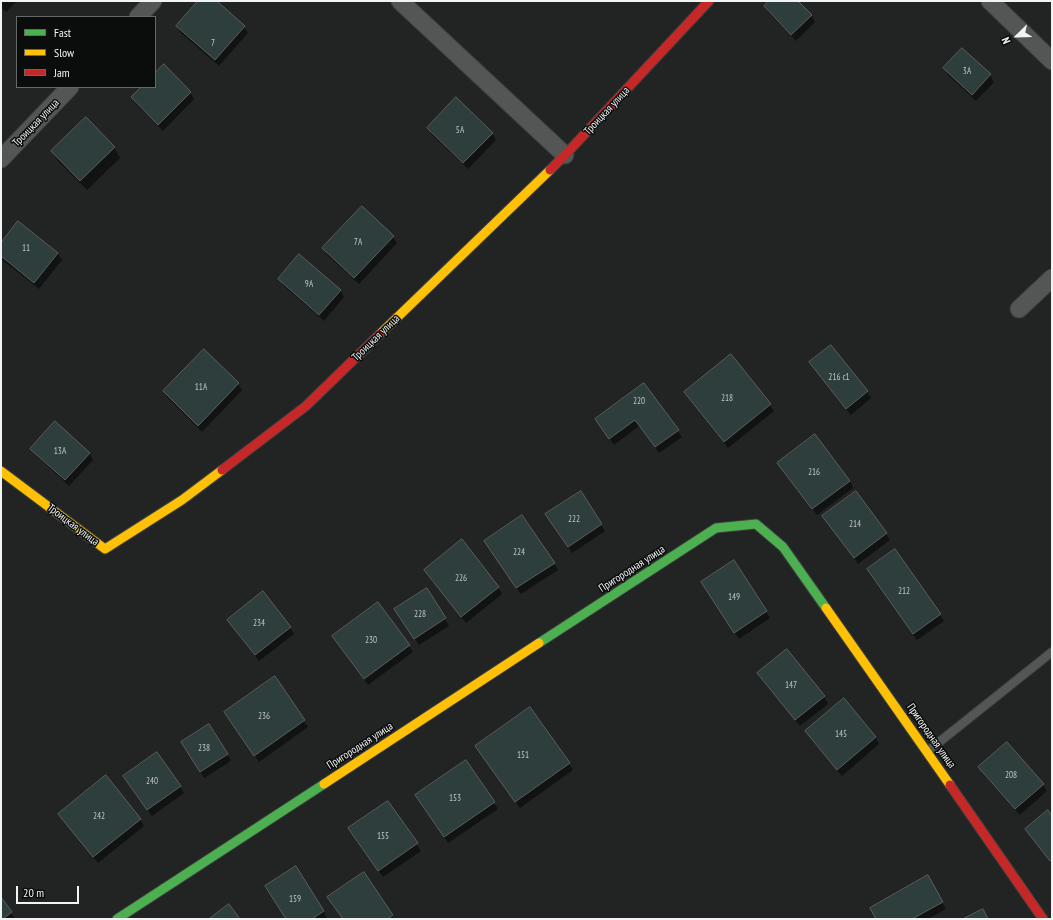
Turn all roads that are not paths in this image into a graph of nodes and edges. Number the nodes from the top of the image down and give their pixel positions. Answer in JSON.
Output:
{"nodes":[{"id":1,"x":153,"y":1,"type":"edge"},
{"id":2,"x":400,"y":1,"type":"edge"},
{"id":3,"x":709,"y":1,"type":"edge"},
{"id":4,"x":990,"y":1,"type":"edge"},
{"id":5,"x":139,"y":16,"type":"edge"},
{"id":6,"x":1052,"y":60,"type":"edge"},
{"id":7,"x":69,"y":88,"type":"edge"},
{"id":8,"x":565,"y":155,"type":"junction"},
{"id":9,"x":1,"y":159,"type":"edge"},
{"id":10,"x":1052,"y":278,"type":"edge"},
{"id":11,"x":1019,"y":309,"type":"dead end"},
{"id":12,"x":1,"y":471,"type":"edge"},
{"id":13,"x":1052,"y":652,"type":"edge"},
{"id":14,"x":927,"y":752,"type":"junction"},
{"id":15,"x":117,"y":919,"type":"edge"},
{"id":16,"x":1043,"y":919,"type":"edge"}],
"edges":[{"from":1,"to":5,"type":"street"},
{"from":2,"to":8,"type":"street"},
{"from":3,"to":8,"type":"street","name":"Троицкая улица"},
{"from":4,"to":6,"type":"street"},
{"from":7,"to":9,"type":"street","name":"Троицкая улица"},
{"from":8,"to":12,"type":"street","name":"Троицкая улица"},
{"from":10,"to":11,"type":"street"},
{"from":13,"to":14,"type":"lane"},
{"from":14,"to":15,"type":"street","name":"Пригородная улица"},
{"from":14,"to":16,"type":"street","name":"Пригородная улица"}]}
